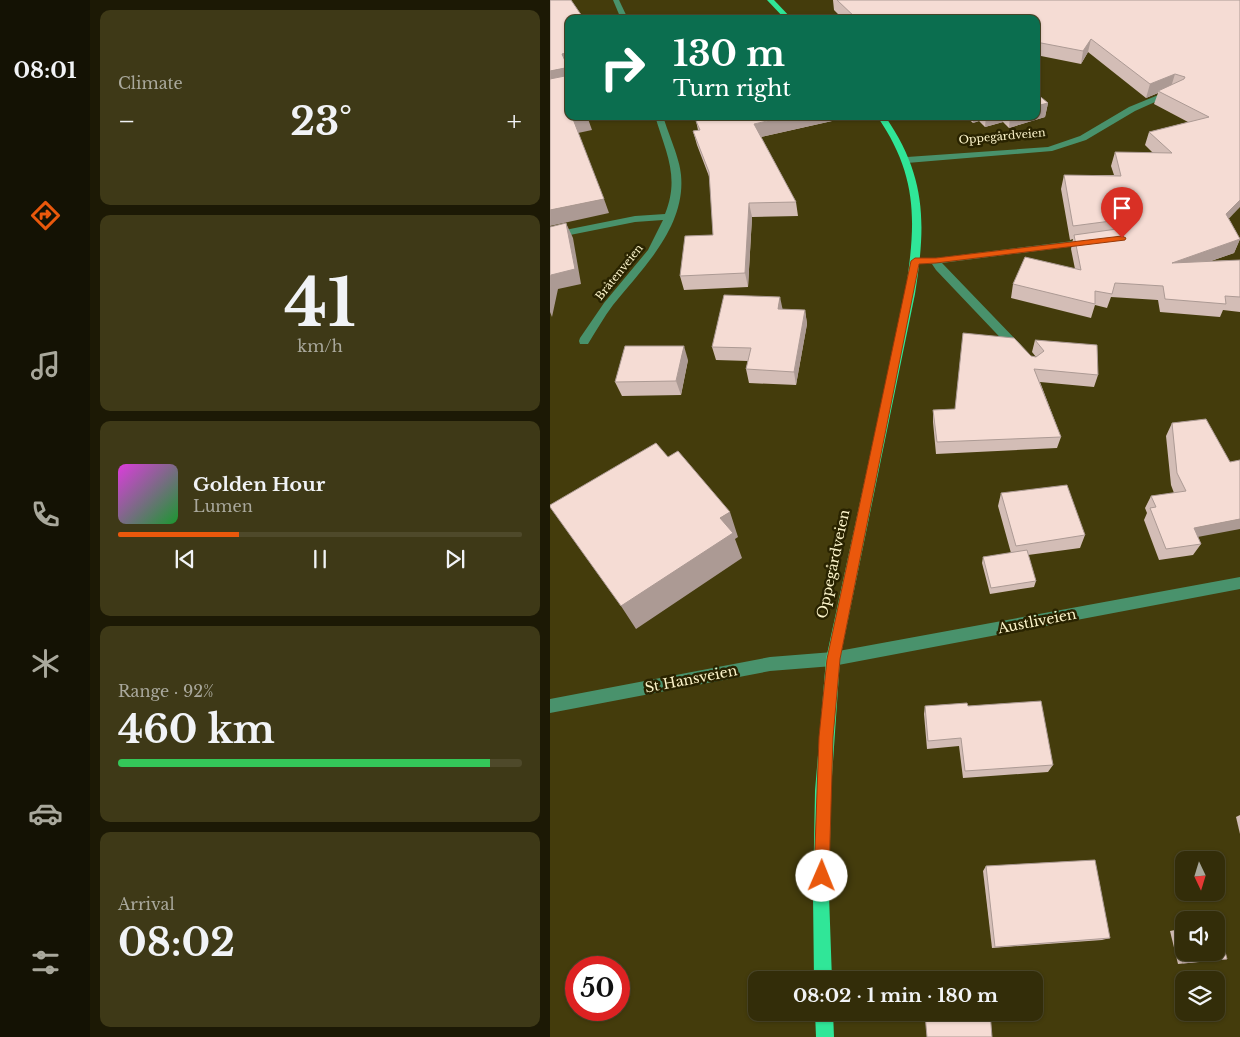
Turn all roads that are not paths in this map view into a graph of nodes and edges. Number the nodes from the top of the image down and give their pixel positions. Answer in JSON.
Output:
{"nodes":[{"id":1,"x":616,"y":0,"type":"edge"},
{"id":2,"x":770,"y":0,"type":"edge"},
{"id":3,"x":622,"y":15,"type":"edge"},
{"id":4,"x":785,"y":15,"type":"edge"},
{"id":5,"x":1176,"y":91,"type":"edge"},
{"id":6,"x":660,"y":120,"type":"edge"},
{"id":7,"x":883,"y":120,"type":"edge"},
{"id":8,"x":907,"y":160,"type":"junction"},
{"id":9,"x":669,"y":216,"type":"junction"},
{"id":10,"x":550,"y":236,"type":"edge"},
{"id":11,"x":1103,"y":240,"type":"edge"},
{"id":12,"x":915,"y":261,"type":"junction"},
{"id":13,"x":936,"y":261,"type":"junction"},
{"id":14,"x":584,"y":341,"type":"dead end"},
{"id":15,"x":1027,"y":357,"type":"edge"},
{"id":16,"x":1240,"y":583,"type":"edge"},
{"id":17,"x":833,"y":659,"type":"junction"},
{"id":18,"x":550,"y":706,"type":"edge"},
{"id":19,"x":823,"y":971,"type":"edge"},
{"id":20,"x":824,"y":1021,"type":"edge"},
{"id":21,"x":825,"y":1037,"type":"edge"}],
"edges":[{"from":1,"to":3,"type":"street"},
{"from":2,"to":4,"type":"main road"},
{"from":5,"to":8,"type":"street","name":"Oppegårdveien"},
{"from":6,"to":9,"type":"street","name":"Bråtenveien"},
{"from":7,"to":8,"type":"main road","name":"Oppegårdveien"},
{"from":8,"to":12,"type":"main road","name":"Oppegårdveien"},
{"from":9,"to":10,"type":"street"},
{"from":9,"to":14,"type":"street","name":"Bråtenveien"},
{"from":11,"to":13,"type":"street"},
{"from":12,"to":13,"type":"street"},
{"from":12,"to":17,"type":"main road","name":"Oppegårdveien"},
{"from":13,"to":15,"type":"street"},
{"from":16,"to":17,"type":"street","name":"Austliveien"},
{"from":17,"to":18,"type":"street","name":"St Hansveien"},
{"from":17,"to":19,"type":"main road","name":"Oppegårdveien"},
{"from":20,"to":21,"type":"main road"}]}
